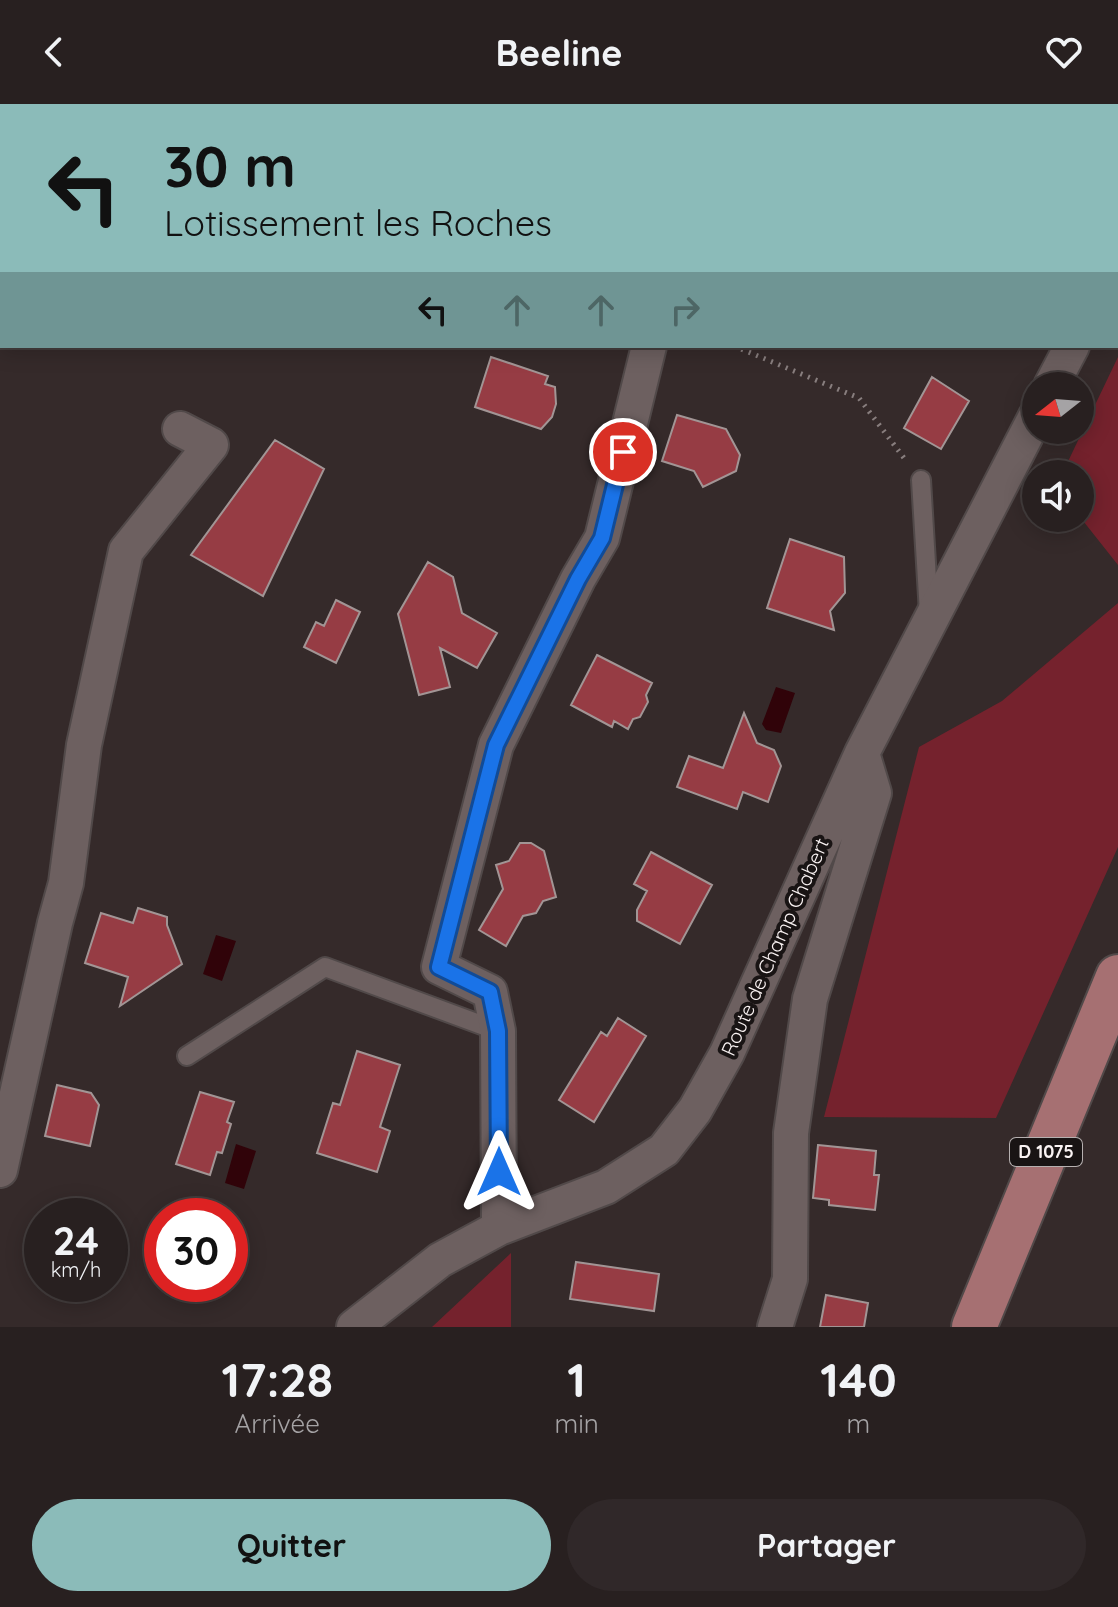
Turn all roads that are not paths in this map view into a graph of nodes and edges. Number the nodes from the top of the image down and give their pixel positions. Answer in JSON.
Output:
{"nodes":[{"id":1,"x":649,"y":348,"type":"edge"},
{"id":2,"x":1071,"y":348,"type":"edge"},
{"id":3,"x":1058,"y":372,"type":"edge"},
{"id":4,"x":180,"y":429,"type":"dead end"},
{"id":5,"x":1022,"y":443,"type":"edge"},
{"id":6,"x":921,"y":480,"type":"road end"},
{"id":7,"x":930,"y":624,"type":"junction"},
{"id":8,"x":862,"y":753,"type":"junction"},
{"id":9,"x":1118,"y":977,"type":"edge"},
{"id":10,"x":498,"y":1031,"type":"junction"},
{"id":11,"x":187,"y":1056,"type":"dead end"},
{"id":12,"x":0,"y":1170,"type":"edge"},
{"id":13,"x":499,"y":1228,"type":"junction"},
{"id":14,"x":354,"y":1327,"type":"edge"},
{"id":15,"x":775,"y":1327,"type":"edge"},
{"id":16,"x":974,"y":1327,"type":"edge"}],
"edges":[{"from":1,"to":10,"type":"street"},
{"from":2,"to":3,"type":"street"},
{"from":4,"to":12,"type":"street"},
{"from":5,"to":7,"type":"street","name":"Route de Champ Chabert"},
{"from":6,"to":7,"type":"lane"},
{"from":7,"to":8,"type":"street","name":"Route de Champ Chabert"},
{"from":8,"to":13,"type":"street","name":"Route de Champ Chabert"},
{"from":8,"to":15,"type":"street"},
{"from":9,"to":16,"type":"main road","number":"D 1075"},
{"from":10,"to":11,"type":"lane"},
{"from":10,"to":13,"type":"street"},
{"from":13,"to":14,"type":"street","name":"Route de Champ Chabert"}]}
